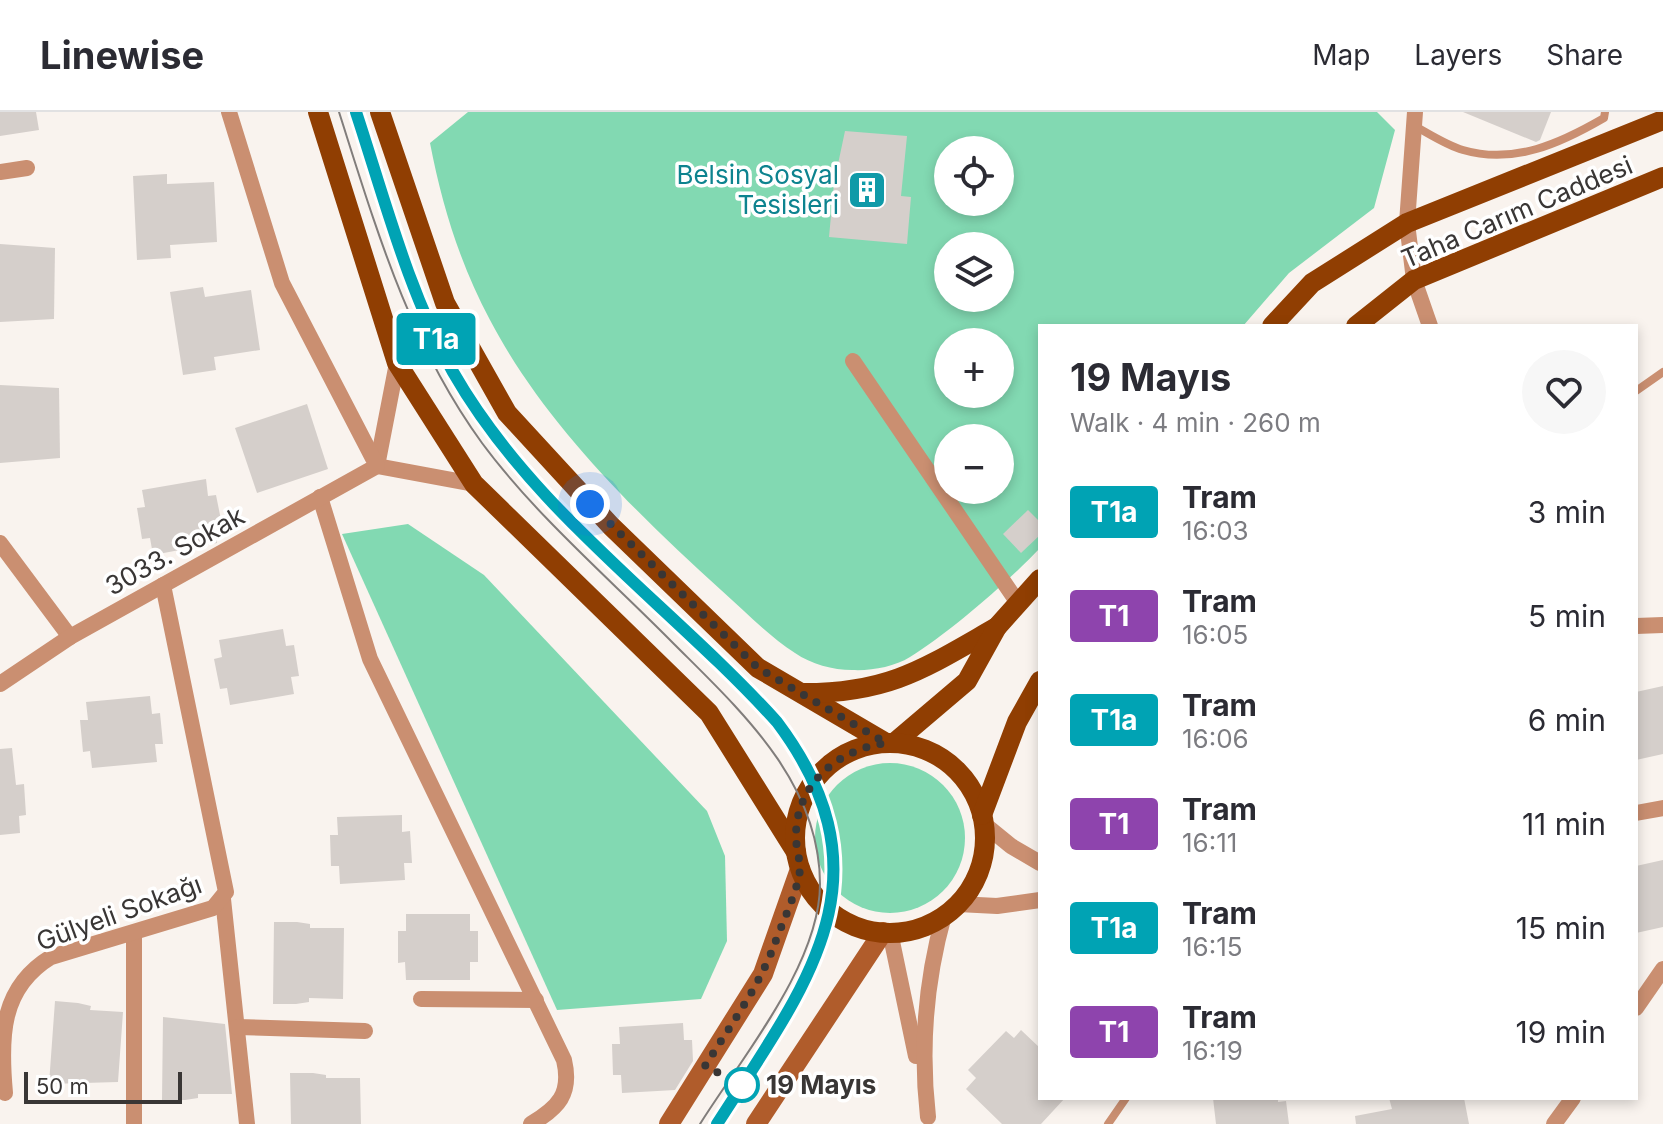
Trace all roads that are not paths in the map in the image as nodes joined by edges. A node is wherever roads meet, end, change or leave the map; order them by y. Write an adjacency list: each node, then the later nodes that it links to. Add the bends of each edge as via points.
1 (229, 112): 20 (street, via 282,283)
2 (318, 112): 17 (main road)
3 (380, 112): 33 (main road, via 445,303 507,413 611,526 746,657)
4 (1399, 112): 6 (street)
5 (1605, 112): 6 (lane, via 1604,118 1565,140 1517,155 1463,150)
6 (1414, 118): 11 (street)
7 (1663, 120): 11 (main road, Taha Carım Caddesi)
8 (27, 168): 9 (street)
9 (0, 172)
10 (1663, 177): 12 (main road, Taha Carım Caddesi)
11 (1407, 223): 12 (street); 13 (main road, Taha Carım Caddesi, via 1312,283)
12 (1414, 280): 14 (main road, Taha Carım Caddesi); 15 (street)
13 (1274, 324)
14 (1359, 324)
15 (1429, 324)
16 (853, 361): 26 (street)
17 (397, 363): 20 (street); 21 (main road)
18 (1663, 372): 19 (lane)
19 (1638, 390)
20 (377, 466): 21 (street); 22 (street, 3033. Sokak)
21 (474, 484): 38 (main road, via 709,713)
22 (320, 497): 25 (street, 3033. Sokak); 47 (street, via 370,659)
23 (0, 543): 30 (street)
24 (1038, 581): 26 (main road)
25 (163, 585): 30 (street, 3033. Sokak); 40 (street, Gülyeli Sokağı, via 226,885)
26 (1018, 603): 29 (main road)
27 (1663, 625): 28 (street)
28 (1638, 626)
29 (997, 627): 33 (main road, via 912,676 857,690); 34 (main road, via 967,681)
30 (70, 637): 31 (street, 3033. Sokak)
31 (0, 684)
32 (1038, 685): 37 (main road, via 1017,722)
33 (801, 693): 34 (main road)
34 (890, 743): 37 (main road, via 920,748 951,764 973,791); 38 (main road, via 851,751 821,774 798,817)
35 (1663, 808): 36 (street)
36 (1638, 813)
37 (983, 820): 39 (street); 42 (main road, via 983,859 973,883)
38 (798, 860): 43 (main road, via 812,892 830,911 861,928); 58 (main road, via 763,974)
39 (1038, 862)
40 (223, 899): 44 (street, Gülyeli Sokağı, via 213,908); 49 (street)
41 (1038, 900): 42 (street)
42 (951, 910): 43 (main road, via 912,930); 54 (street, via 925,1003 923,1066)
43 (887, 932): 54 (street); 59 (main road)
44 (134, 934): 51 (street, Gülyeli Sokağı, via 51,957 20,982 2,1025); 55 (street)
45 (1663, 969): 48 (street)
46 (421, 999): 47 (street)
47 (536, 1000): 57 (street, via 564,1060 567,1080 558,1106)
48 (1638, 1005)
49 (237, 1027): 50 (street); 56 (street)
50 (365, 1031)
51 (5, 1093)
52 (1125, 1100): 60 (lane)
53 (1572, 1100): 61 (street)
54 (931, 1122)
55 (134, 1124)
56 (247, 1124)
57 (531, 1124)
58 (669, 1124)
59 (756, 1124)
60 (1108, 1124)
61 (1554, 1124)

